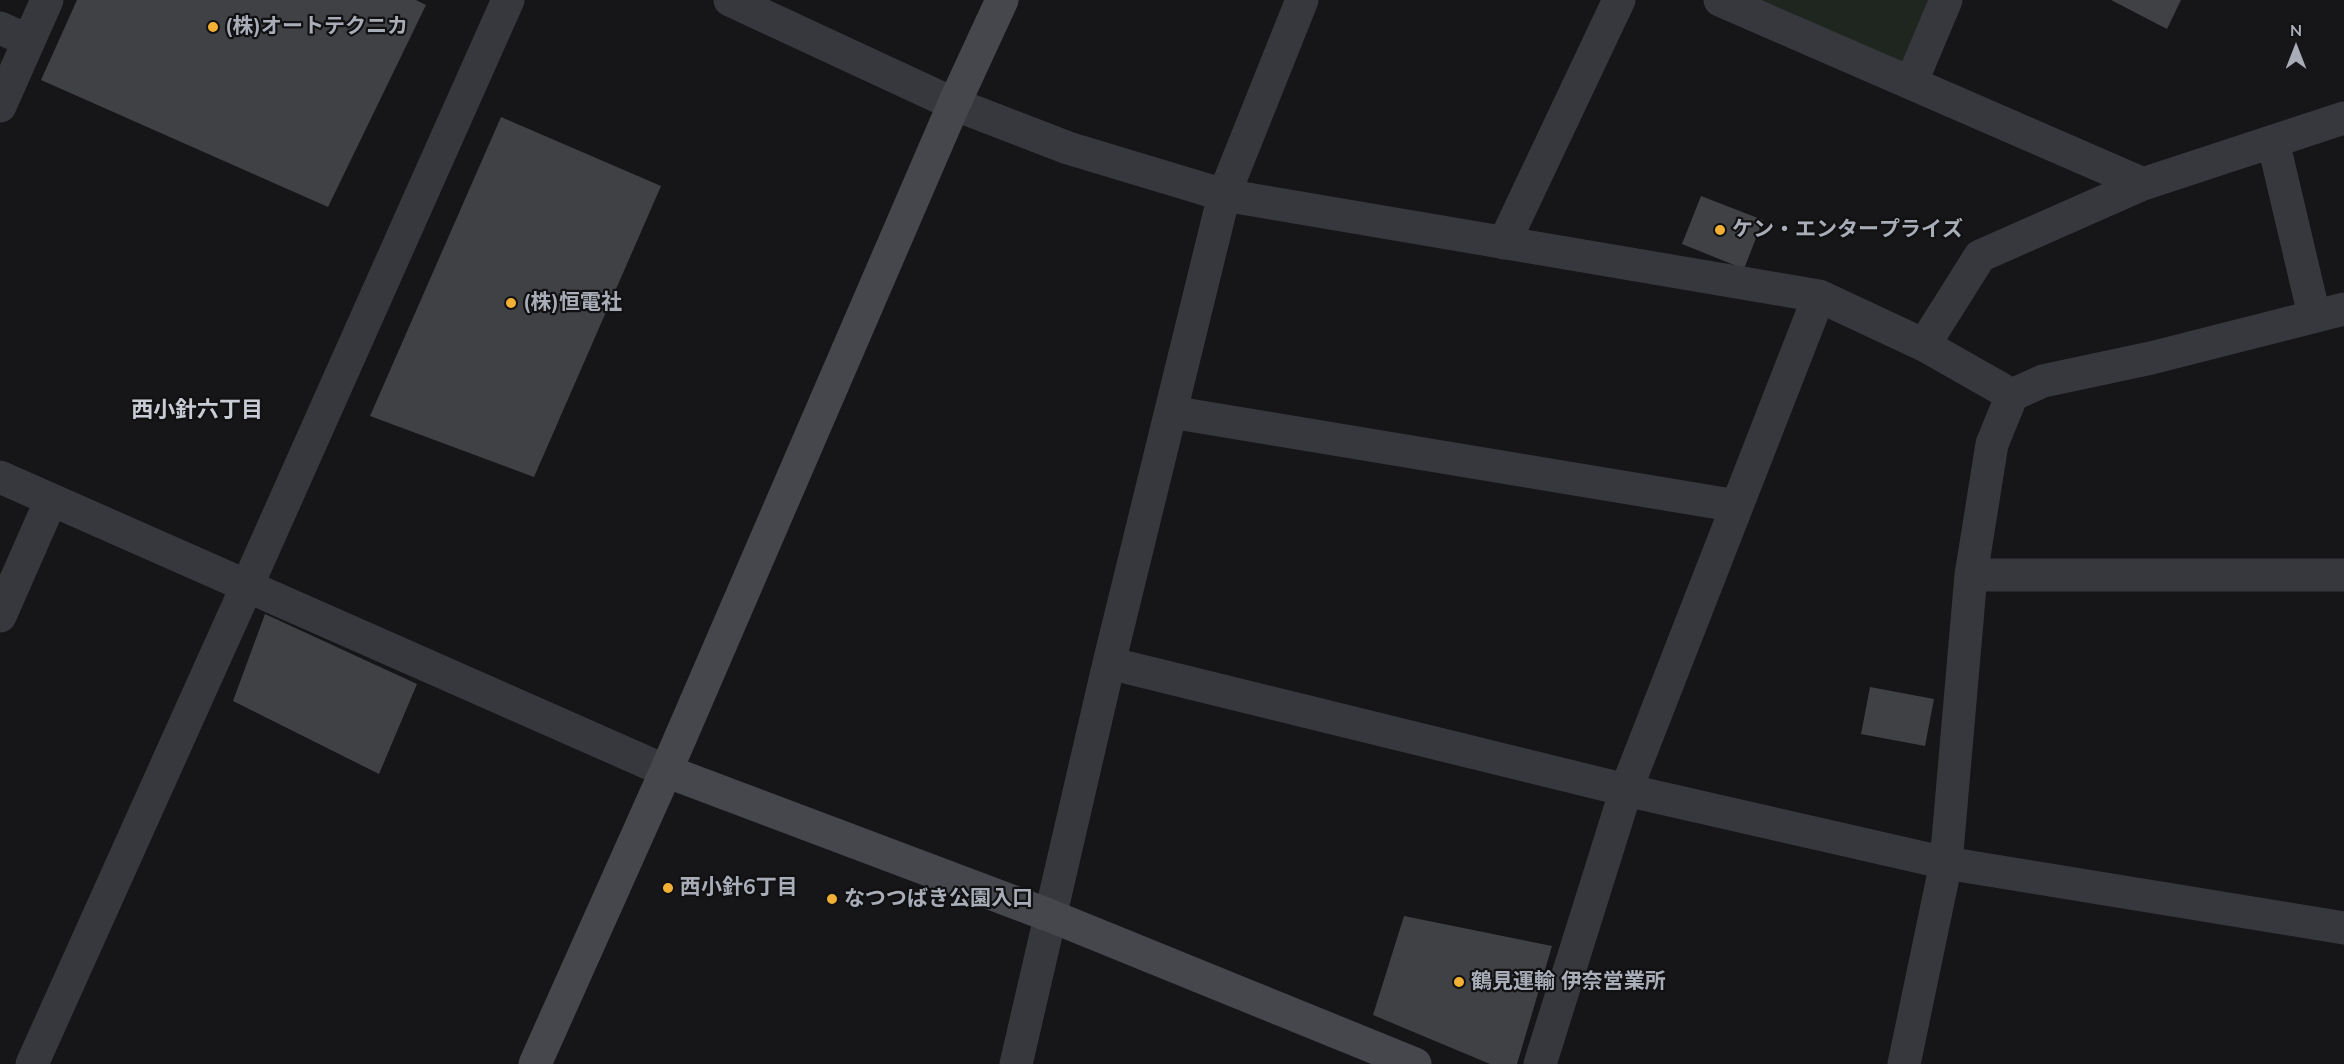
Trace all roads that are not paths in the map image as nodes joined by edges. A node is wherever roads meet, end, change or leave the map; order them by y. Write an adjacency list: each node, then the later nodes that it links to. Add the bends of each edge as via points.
1 (47, 0): 9 (street)
2 (508, 0): 28 (street)
3 (730, 0): 11 (street)
4 (1002, 0): 11 (street)
5 (1302, 0): 16 (street)
6 (1618, 0): 17 (street)
7 (1720, 0): 10 (street)
8 (1946, 0): 10 (street)
9 (15, 35): 12 (street)
10 (1911, 83): 15 (street)
11 (954, 104): 16 (street, via 1068,148); 31 (street)
12 (0, 106)
13 (2344, 118): 14 (street)
14 (2273, 141): 15 (street); 19 (street)
15 (2144, 184): 20 (street, via 1980,256)
16 (1224, 195): 17 (street); 22 (street)
17 (1504, 243): 18 (street)
18 (1819, 296): 20 (street); 25 (street)
19 (2329, 312): 21 (street, via 2043,381)
20 (1924, 345): 21 (street)
21 (2012, 395): 26 (street, via 1992,444)
22 (1171, 412): 25 (street); 30 (street)
23 (0, 477): 24 (street)
24 (51, 500): 28 (street); 29 (street)
25 (1737, 506): 32 (street)
26 (1971, 575): 27 (street); 33 (street)
27 (2344, 575)
28 (247, 586): 31 (street); 36 (street)
29 (0, 616)
30 (1109, 663): 32 (street); 34 (street)
31 (666, 771): 34 (street); 37 (street)
32 (1626, 790): 33 (street); 40 (street)
33 (1946, 863): 35 (street); 41 (street)
34 (1050, 916): 38 (street); 39 (street)
35 (2344, 928)
36 (32, 1064)
37 (535, 1064)
38 (1017, 1064)
39 (1415, 1064)
40 (1540, 1064)
41 (1905, 1064)

